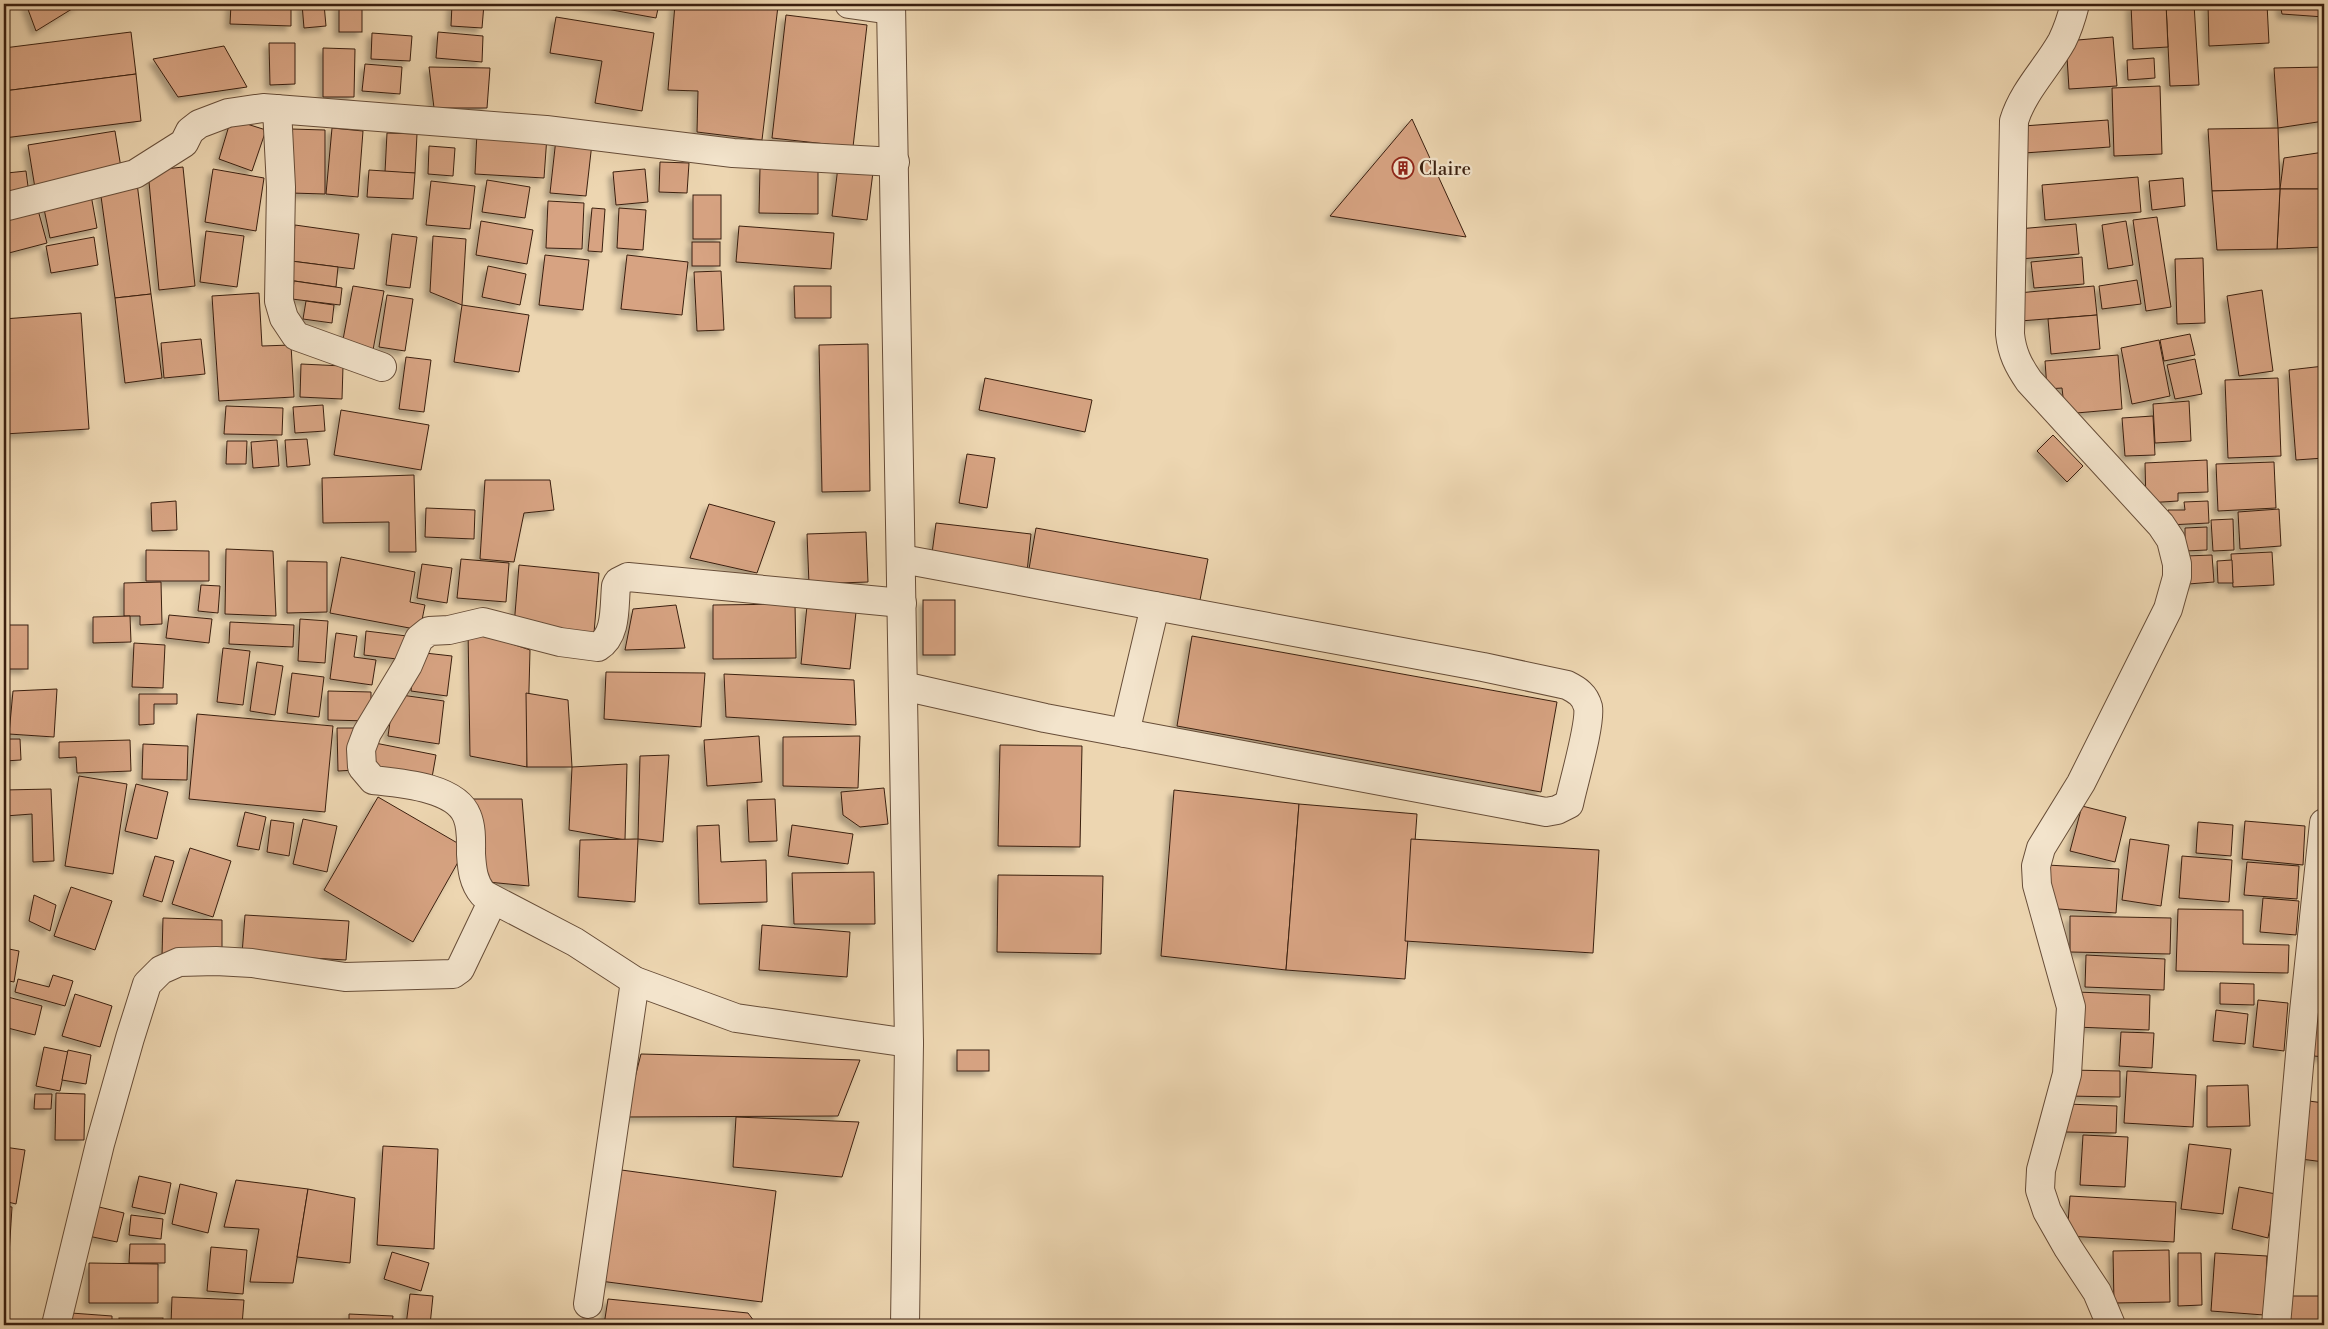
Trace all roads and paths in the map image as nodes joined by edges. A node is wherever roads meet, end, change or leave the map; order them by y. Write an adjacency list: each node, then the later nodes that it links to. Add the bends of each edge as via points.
1 (849, 4): 3 (street)
2 (2075, 4): 20 (street, via 2062,40 2018,108 2014,121 2012,349 2016,362 2029,381 2161,525 2175,552 2177,577 2168,609 2081,784 2041,848 2036,866 2036,885 2071,1007 2067,1074 2041,1170 2040,1190 2047,1211 2097,1292)
3 (891, 7): 5 (street)
4 (277, 109): 5 (street, via 546,130 733,153); 6 (street, via 228,113 200,124 190,131 184,143 135,174); 7 (street, via 281,186 279,301 284,318 296,336)
5 (895, 162): 8 (street)
6 (4, 207)
7 (382, 368)
8 (902, 560): 9 (street); 10 (street)
9 (902, 603): 11 (street); 14 (street, via 628,576 618,582 609,638 598,647 560,642 483,622 429,631 419,639 408,665 367,734 361,748 362,767 373,780 415,786 445,795 464,809 476,886)
10 (1155, 606): 12 (street); 12 (street, via 1567,685 1579,691 1584,698 1588,716 1568,804 1557,810 1532,810)
11 (903, 686): 12 (street); 16 (street)
12 (1125, 733)
13 (2324, 823): 21 (street)
14 (493, 900): 15 (street, via 575,942); 18 (street, via 460,969 453,974 345,977 261,964 216,961 179,962 161,970 147,984 130,1038 100,1144)
15 (635, 981): 16 (street, via 736,1018); 17 (street)
16 (909, 1043): 19 (street)
17 (588, 1304)
18 (56, 1325)
19 (905, 1325)
20 (2111, 1325)
21 (2276, 1325)

